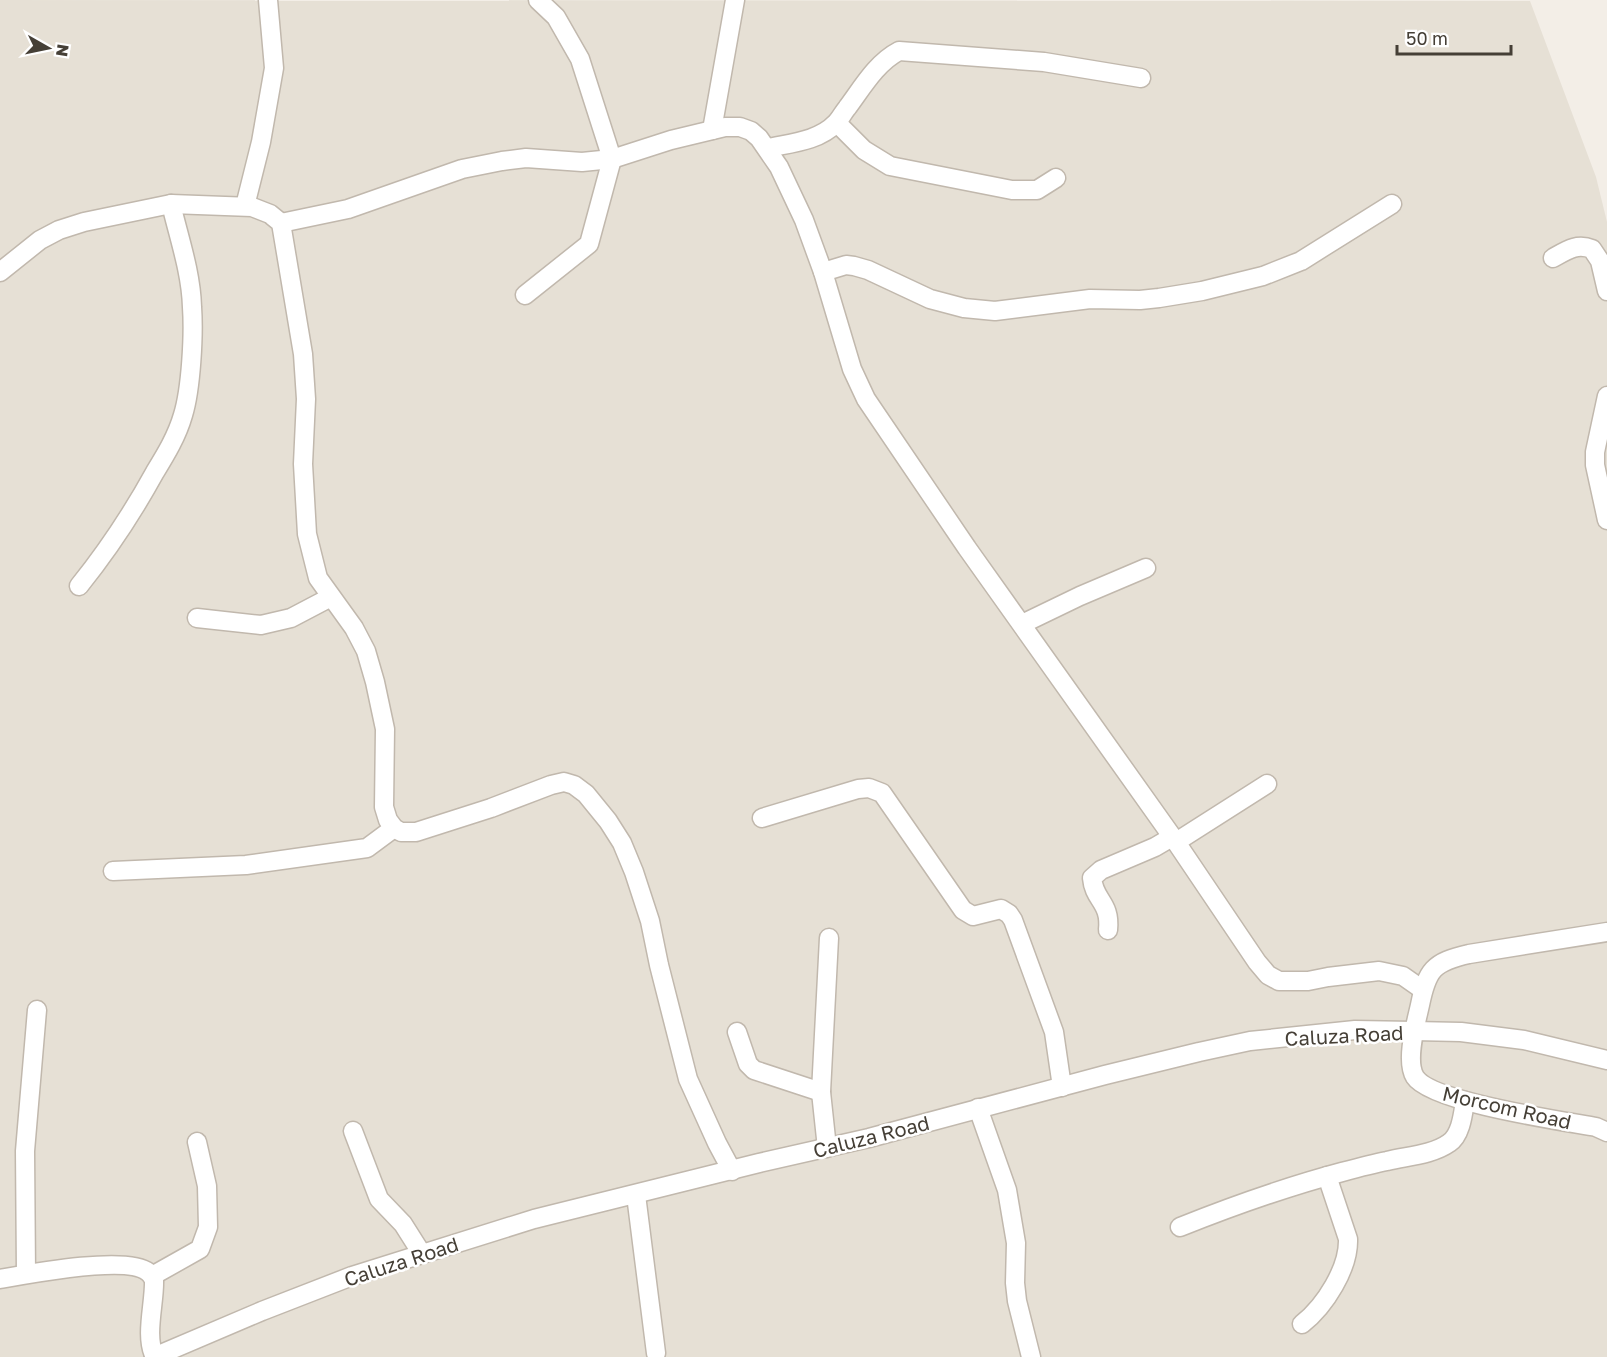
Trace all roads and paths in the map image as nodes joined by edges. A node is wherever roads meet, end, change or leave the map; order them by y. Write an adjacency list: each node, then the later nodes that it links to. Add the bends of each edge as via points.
1 (268, 0): 12 (street, via 274,68)
2 (538, 0): 8 (street, via 556,16 580,59)
3 (735, 0): 6 (street)
4 (1141, 78): 5 (street, via 1044,62 899,51 874,72)
5 (837, 123): 7 (street, via 805,141); 9 (street, via 864,150 890,166 1012,189 1037,190)
6 (712, 130): 7 (street, via 740,127); 8 (street)
7 (768, 148): 16 (street, via 804,220)
8 (612, 159): 13 (street, via 572,162 526,158 462,169 348,209); 18 (street, via 589,244)
9 (1056, 178)
10 (171, 204): 12 (street); 15 (street, via 59,230); 22 (street, via 192,307 184,414 144,492)
11 (1392, 204): 16 (street, via 1301,261 1263,276 1159,298 1090,299 995,311 930,299 854,266)
12 (245, 206): 13 (street, via 263,210)
13 (281, 223): 23 (street, via 303,354 307,534 318,578)
14 (1553, 258): 17 (street, via 1579,246 1592,249 1600,261)
15 (0, 272)
16 (823, 272): 25 (street, via 852,369 866,399)
17 (1607, 291)
18 (525, 295)
19 (1607, 396): 20 (street, via 1595,452)
20 (1607, 520)
21 (1146, 568): 25 (street)
22 (79, 586)
23 (331, 597): 24 (street, via 291,618 261,625); 28 (street, via 366,651 375,682 385,729 384,807)
24 (196, 618)
25 (1022, 624): 29 (street)
26 (1267, 784): 29 (street)
27 (762, 818): 39 (street, via 858,789 882,793 963,910 976,916 1001,909 1010,914 1054,1032)
28 (394, 828): 30 (street, via 367,848 246,865); 47 (street, via 416,832 564,782 586,794 613,828 634,872 650,921 688,1079)
29 (1174, 840): 31 (street, via 1101,870 1092,878 1107,909); 34 (street, via 1268,975 1290,982 1358,972 1391,972)
30 (113, 871)
31 (1108, 930)
32 (1607, 932): 34 (street, Morcom Road, via 1453,958 1433,968)
33 (829, 938): 40 (street)
34 (1423, 990): 36 (street, Morcom Road)
35 (37, 1010): 52 (street, via 25,1151)
36 (1414, 1031): 38 (street, Caluza Road, via 1524,1040); 39 (street, Caluza Road, via 1355,1030 1250,1041); 41 (street, Morcom Road, via 1414,1076 1420,1083)
37 (736, 1032): 40 (street, via 754,1070)
38 (1607, 1060)
39 (1062, 1088): 42 (street, Caluza Road)
40 (821, 1092): 46 (street)
41 (1465, 1101): 44 (street, Morcom Road); 48 (street, via 1451,1142 1431,1151)
42 (978, 1108): 46 (street, Caluza Road); 58 (street, via 1006,1190 1016,1243 1017,1301)
43 (353, 1131): 51 (street, via 379,1199 403,1224)
44 (1607, 1132)
45 (197, 1142): 53 (street, via 207,1186 208,1227 200,1249)
46 (827, 1148): 47 (street, Caluza Road)
47 (732, 1171): 49 (street, Caluza Road)
48 (1327, 1176): 50 (street, via 1252,1198); 55 (street, via 1348,1249 1334,1287)
49 (636, 1194): 51 (street, Caluza Road, via 534,1219); 56 (street)
50 (1180, 1227)
51 (422, 1254): 57 (street, Caluza Road, via 332,1284)
52 (26, 1273): 53 (street, via 113,1266 144,1270); 54 (street)
53 (152, 1276): 57 (street, via 150,1338)
54 (0, 1279)
55 (1302, 1324)
56 (656, 1353)
57 (154, 1357)
58 (1030, 1357)

